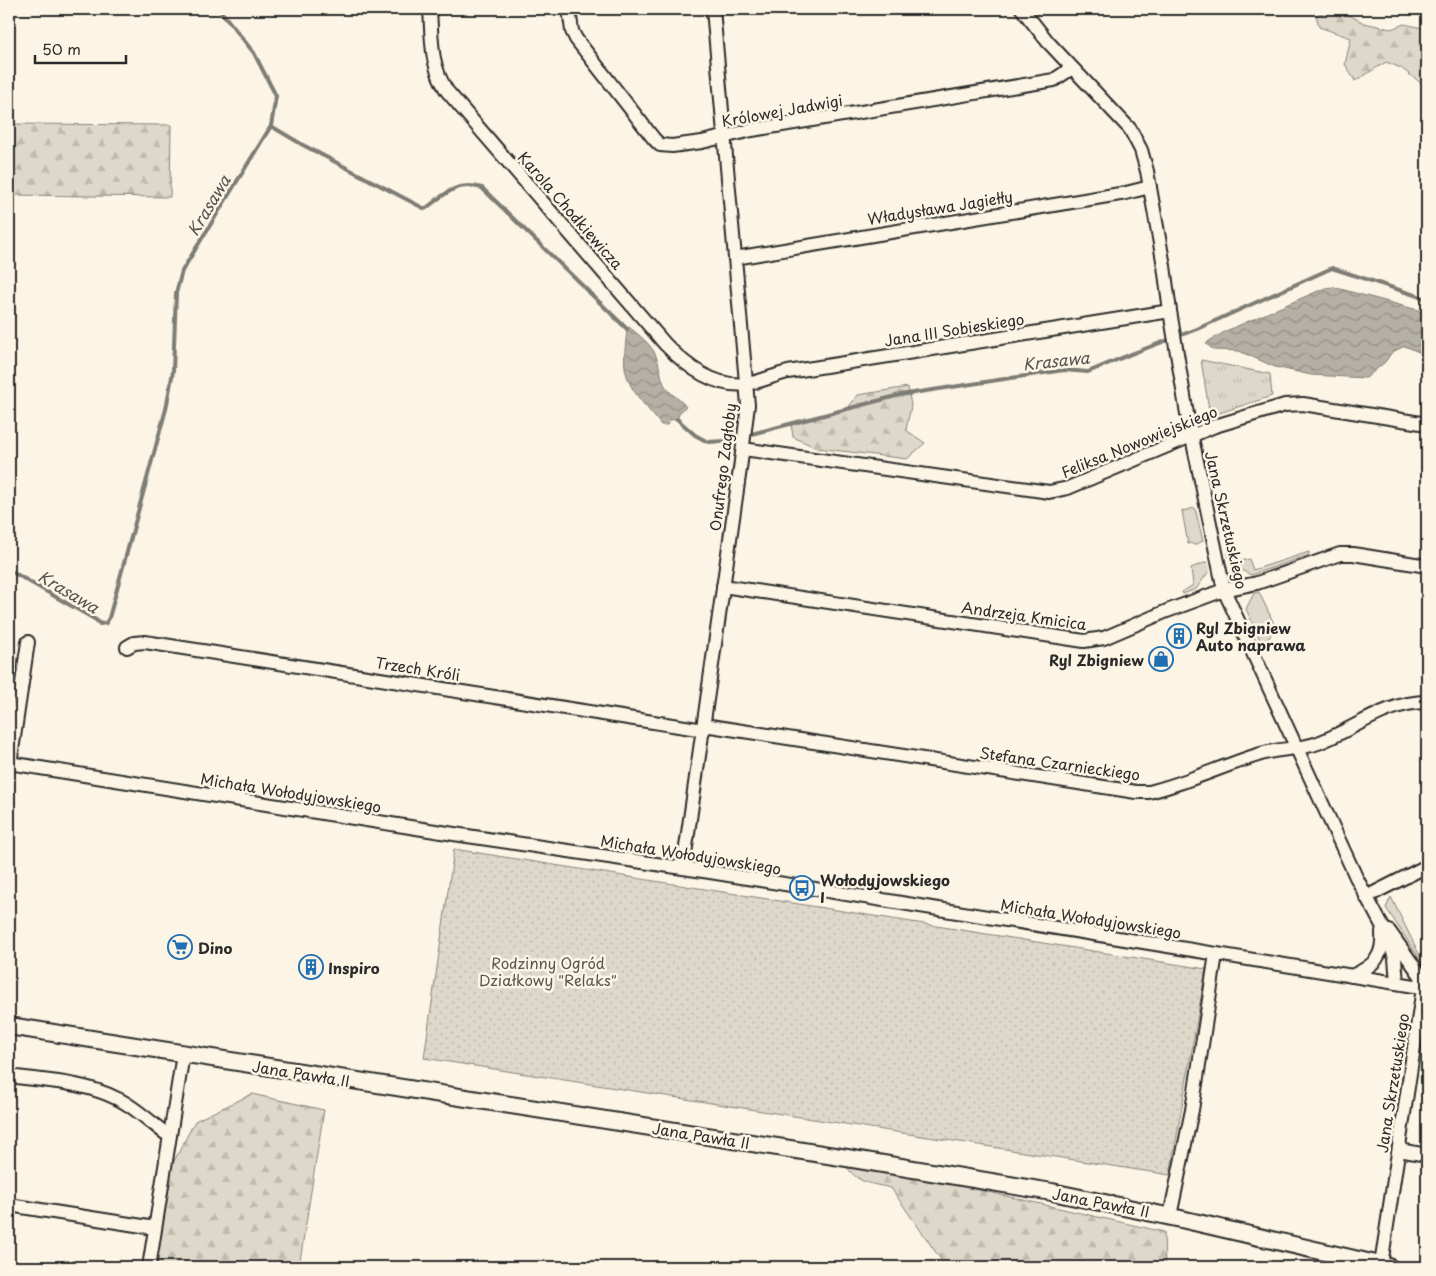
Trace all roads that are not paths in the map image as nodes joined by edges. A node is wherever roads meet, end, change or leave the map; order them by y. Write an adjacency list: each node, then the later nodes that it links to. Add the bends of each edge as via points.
1 (430, 9): 10 (street, Karola Chodkiewicza, via 438,77 453,98 674,353 697,372 723,383)
2 (569, 9): 6 (street, Królowej Jadwigi, via 576,39 660,145 672,146)
3 (712, 9): 6 (street, Onufrego Zagłoby)
4 (1022, 9): 5 (street, Jana Skrzetuskiego)
5 (1072, 68): 6 (street, Królowej Jadwigi, via 1054,80); 7 (street, Jana Skrzetuskiego, via 1130,129 1141,150)
6 (723, 137): 8 (street, Onufrego Zagłoby)
7 (1150, 187): 8 (street, Władysława Jagiełły); 9 (street, Jana Skrzetuskiego)
8 (735, 258): 10 (street, Onufrego Zagłoby)
9 (1170, 311): 10 (street, Jana III Sobieskiego, via 788,372); 12 (street, Jana Skrzetuskiego)
10 (745, 384): 13 (street, Onufrego Zagłoby, via 748,405)
11 (1427, 424): 12 (street, Feliksa Nowowiejskiego, via 1296,403 1284,404)
12 (1192, 436): 13 (street, Feliksa Nowowiejskiego, via 1068,488 1049,492); 16 (street, Jana Skrzetuskiego)
13 (744, 440): 15 (street, Onufrego Zagłoby)
14 (1427, 566): 16 (street, Andrzeja Kmicica, via 1340,554 1258,583)
15 (724, 586): 16 (street, Andrzeja Kmicica, via 1084,641 1104,638); 20 (street, Onufrego Zagłoby)
16 (1224, 590): 21 (street, Jana Skrzetuskiego)
17 (28, 642): 22 (street)
18 (127, 647): 20 (street, Trzech Króli, via 145,642)
19 (1427, 702): 21 (street, Stefana Czarnieckiego, via 1411,702 1390,708 1326,740)
20 (704, 727): 21 (street, Stefana Czarnieckiego, via 1136,792 1157,790 1264,753); 24 (street, Onufrego Zagłoby)
21 (1297, 749): 25 (street, Jana Skrzetuskiego)
22 (9, 764): 24 (street, Michała Wołodyjowskiego)
23 (1427, 866): 25 (street)
24 (683, 868): 27 (street, Michała Wołodyjowskiego)
25 (1366, 897): 26 (street, Jana Skrzetuskiego)
26 (1379, 919): 28 (street, Jana Skrzetuskiego, via 1382,950 1373,964); 29 (street, Jana Skrzetuskiego, via 1395,958); 30 (street, Jana Skrzetuskiego, via 1421,976)
27 (1216, 954): 28 (street, Michała Wołodyjowskiego); 38 (street, via 1192,1110)
28 (1352, 976): 29 (street, Michała Wołodyjowskiego)
29 (1398, 983): 30 (street, Michała Wołodyjowskiego)
30 (1425, 988): 35 (street, Jana Skrzetuskiego)
31 (9, 1026): 32 (main road, Jana Pawła II)
32 (183, 1054): 34 (street); 38 (main road, Jana Pawła II, via 847,1158 1052,1192)
33 (9, 1076): 34 (street, via 85,1087 102,1093 118,1099)
34 (170, 1134): 39 (street)
35 (1399, 1150): 36 (street); 40 (street, Jana Skrzetuskiego)
36 (1427, 1155)
37 (9, 1205): 39 (street)
38 (1170, 1216): 40 (main road, Jana Pawła II)
39 (155, 1228): 41 (street)
40 (1385, 1266)
41 (149, 1267)

